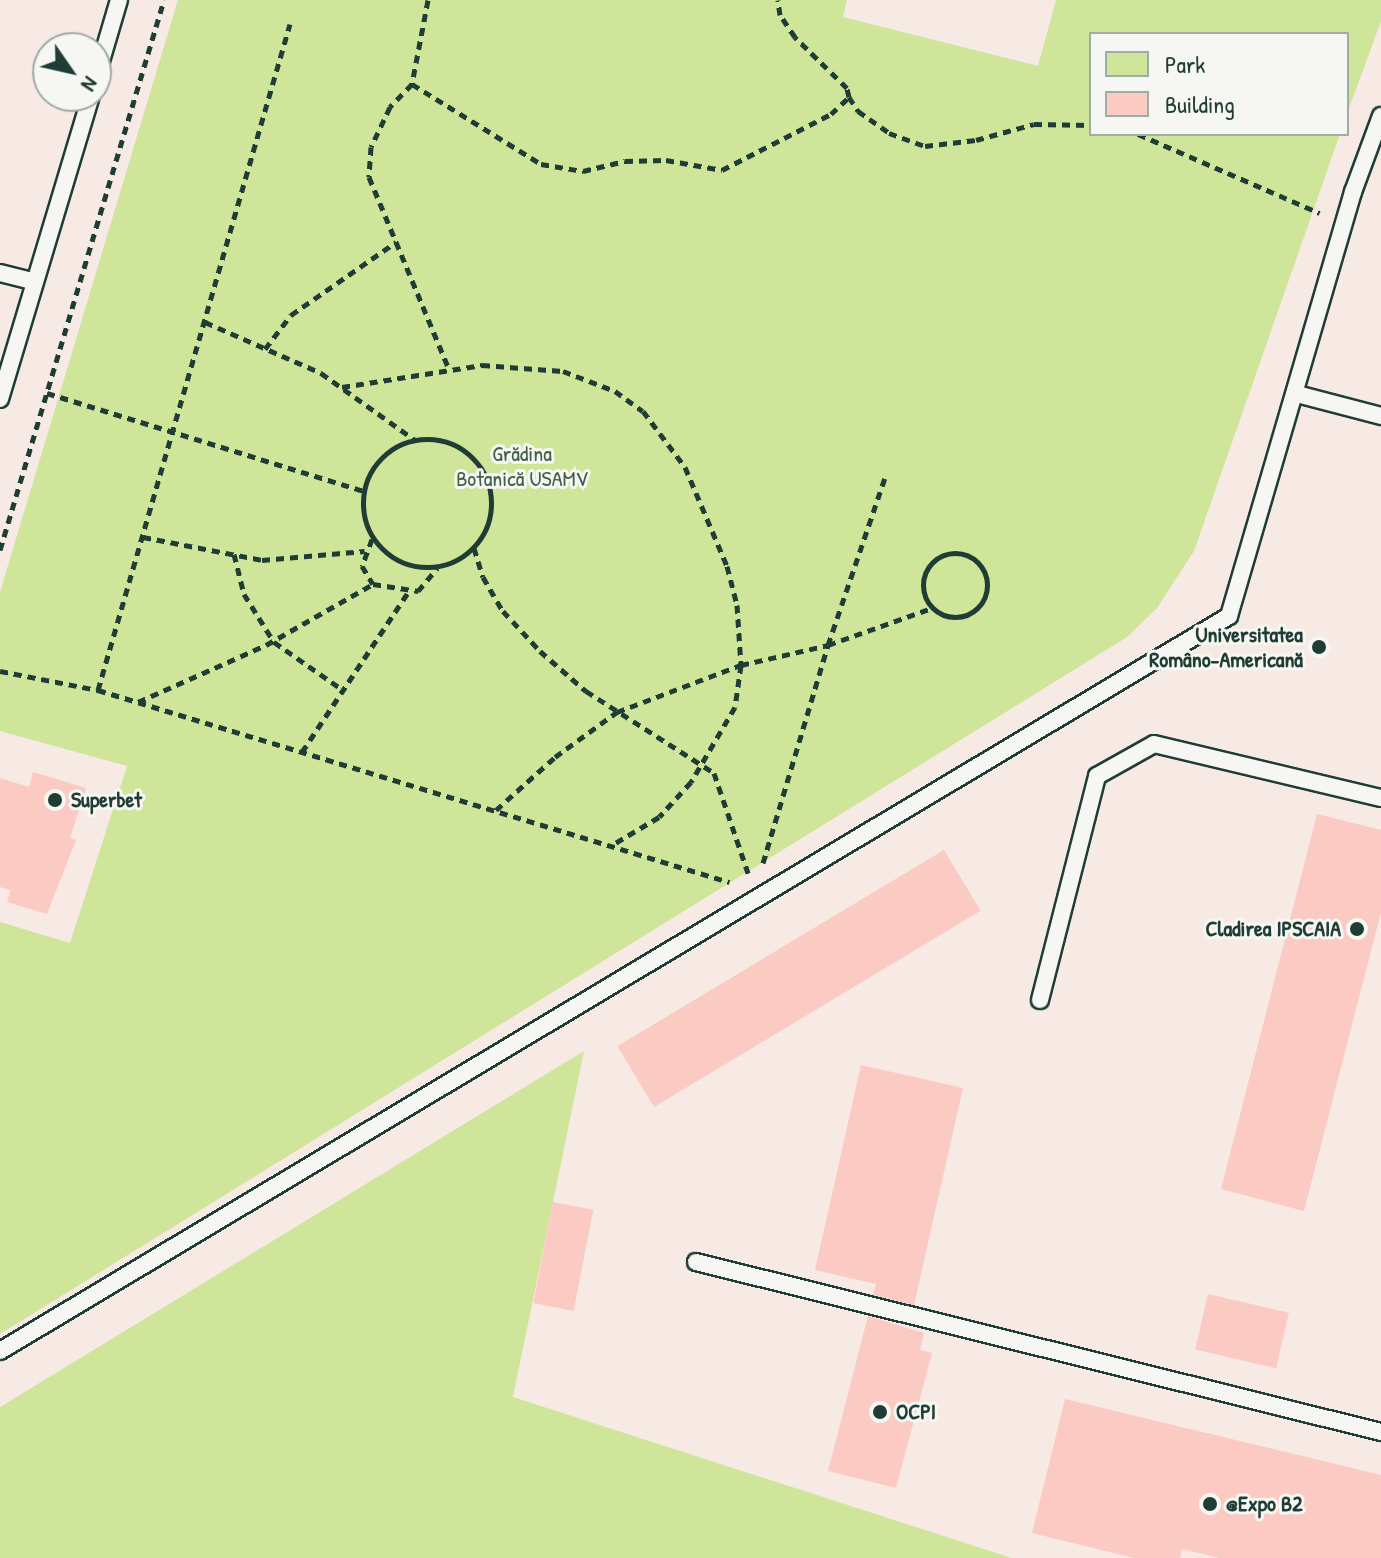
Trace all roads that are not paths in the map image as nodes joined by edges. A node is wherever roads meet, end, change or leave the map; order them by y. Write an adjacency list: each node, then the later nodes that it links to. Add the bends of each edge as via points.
1 (119, 0): 2 (lane)
2 (110, 32)
3 (86, 112): 6 (lane)
4 (1381, 116): 7 (lane)
5 (0, 273): 6 (lane)
6 (35, 282): 8 (lane)
7 (1297, 394): 9 (lane); 13 (lane, via 1229,616)
8 (0, 399)
9 (1381, 416)
10 (1381, 798): 11 (lane, via 1154,744 1097,776)
11 (1040, 1000)
12 (696, 1262): 14 (lane)
13 (0, 1351)
14 (1381, 1432)

